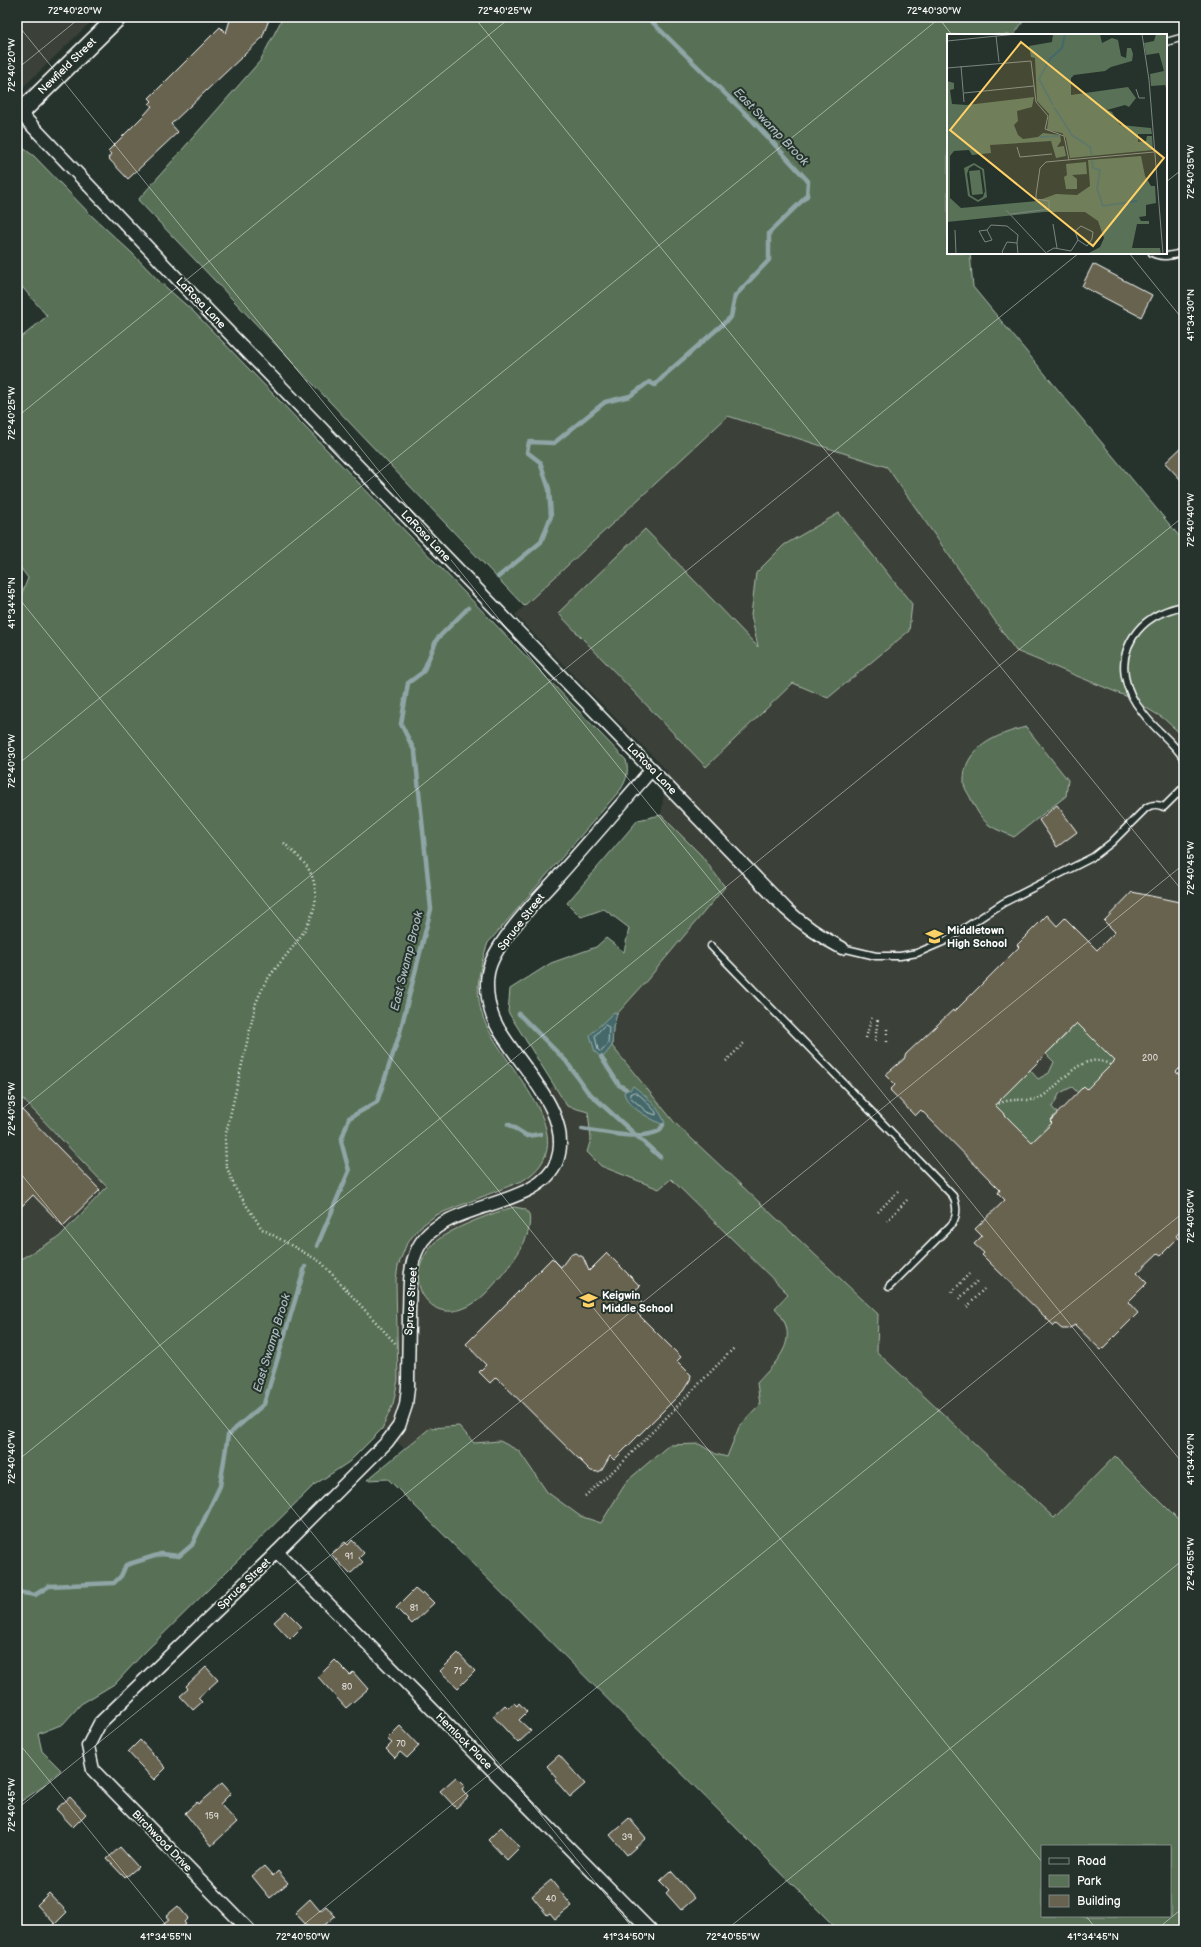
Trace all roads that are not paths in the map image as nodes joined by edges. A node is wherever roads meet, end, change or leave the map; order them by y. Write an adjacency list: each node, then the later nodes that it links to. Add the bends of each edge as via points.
1 (118, 17): 4 (main road, Newfield Street)
2 (1184, 37): 3 (lane)
3 (1167, 42)
4 (18, 114): 9 (street, LaRosa Lane)
5 (1184, 251): 6 (lane, via 1180,254)
6 (1154, 254)
7 (1184, 606): 8 (lane, via 1168,609 1149,618 1131,641 1123,664 1129,690 1142,713)
8 (1184, 759)
9 (652, 769): 12 (street, LaRosa Lane, via 786,909 804,925); 14 (street, Spruce Street, via 519,921 494,958 488,972 487,988 496,1026 531,1075 555,1119 559,1141 555,1165 548,1176 535,1186 452,1219 430,1232 422,1242 410,1273 408,1388 406,1406 399,1426 387,1442)
10 (1184, 787): 12 (lane, via 1164,807 1150,805 1146,808 1093,857 1003,903 944,941 917,953 900,956 876,956)
11 (711, 946): 13 (lane, via 953,1196 957,1210 952,1224)
12 (842, 948)
13 (889, 1287)
14 (277, 1552): 15 (street, Spruce Street, via 100,1723); 17 (street, Hemlock Place)
15 (88, 1746): 16 (street, Birchwood Drive, via 93,1770)
16 (248, 1930)
17 (650, 1930)

